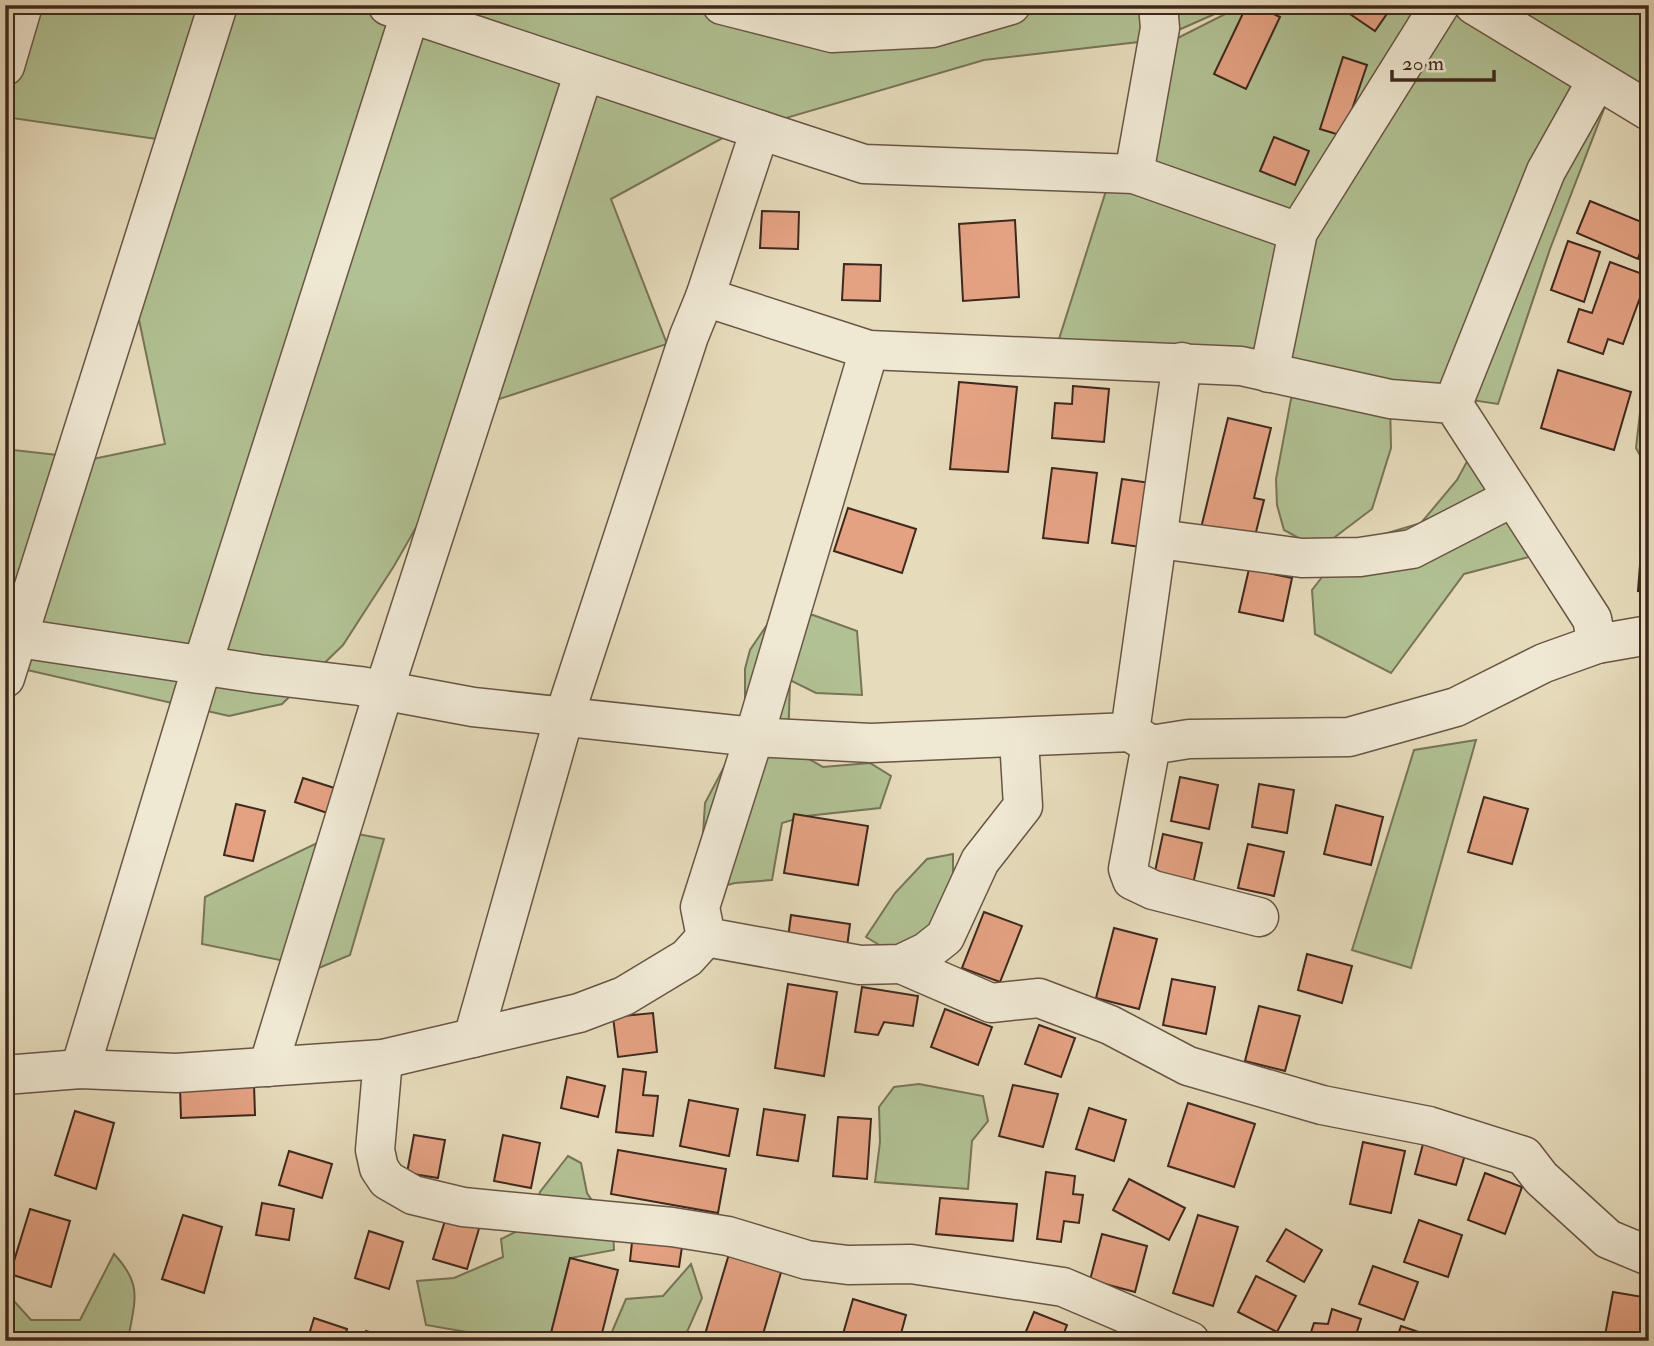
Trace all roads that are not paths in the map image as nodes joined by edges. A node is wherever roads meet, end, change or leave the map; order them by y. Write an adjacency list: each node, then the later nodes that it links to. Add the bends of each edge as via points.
1 (23, 5): 9 (street)
2 (218, 5): 24 (street)
3 (722, 5): 4 (street, via 832,33 932,28)
4 (1011, 5)
5 (1158, 5): 14 (street, via 1160,28)
6 (1440, 5): 15 (street)
7 (1475, 5): 11 (street)
8 (398, 10): 10 (street); 26 (street)
9 (5, 66)
10 (583, 72): 13 (street); 28 (street)
11 (1597, 80): 12 (street); 20 (street, via 1546,171)
12 (1649, 111)
13 (760, 130): 14 (street, via 864,164); 16 (street)
14 (1134, 174): 15 (street)
15 (1297, 232): 19 (street)
16 (705, 297): 17 (street); 29 (street)
17 (869, 350): 18 (street); 30 (street)
18 (1182, 362): 19 (street); 22 (street)
19 (1269, 373): 20 (street, via 1390,399)
20 (1453, 404): 21 (street)
21 (1513, 497): 22 (street, via 1412,550 1360,557 1302,558); 25 (street, via 1592,619)
22 (1159, 539): 32 (street)
23 (1649, 635): 25 (street)
24 (12, 637): 26 (street); 27 (street)
25 (1597, 644): 32 (street, via 1544,663 1456,707 1349,737)
26 (202, 666): 28 (street); 39 (street)
27 (5, 678)
28 (384, 690): 29 (street, via 473,707); 38 (street)
29 (564, 717): 30 (street); 36 (street)
30 (754, 737): 31 (street, via 870,743); 34 (street, via 700,907)
31 (1019, 739): 32 (street, via 1090,732); 35 (street, via 1023,806 980,861 945,937)
32 (1140, 739): 33 (street, via 1128,869 1132,880 1153,890)
33 (1259, 917)
34 (706, 937): 35 (street, via 848,963); 36 (street, via 687,958 624,996 579,1013)
35 (901, 964): 41 (street, via 991,1003 1038,998 1111,1026 1188,1066 1322,1105 1429,1126 1524,1156 1541,1178 1608,1239)
36 (473, 1038): 37 (street)
37 (383, 1059): 38 (street); 42 (street, via 375,1150 387,1180 413,1195 463,1207 727,1236 807,1260 911,1264 1063,1287)
38 (268, 1067): 39 (street, via 164,1074)
39 (80, 1069): 40 (street)
40 (5, 1075)
41 (1649, 1256)
42 (1185, 1340)

